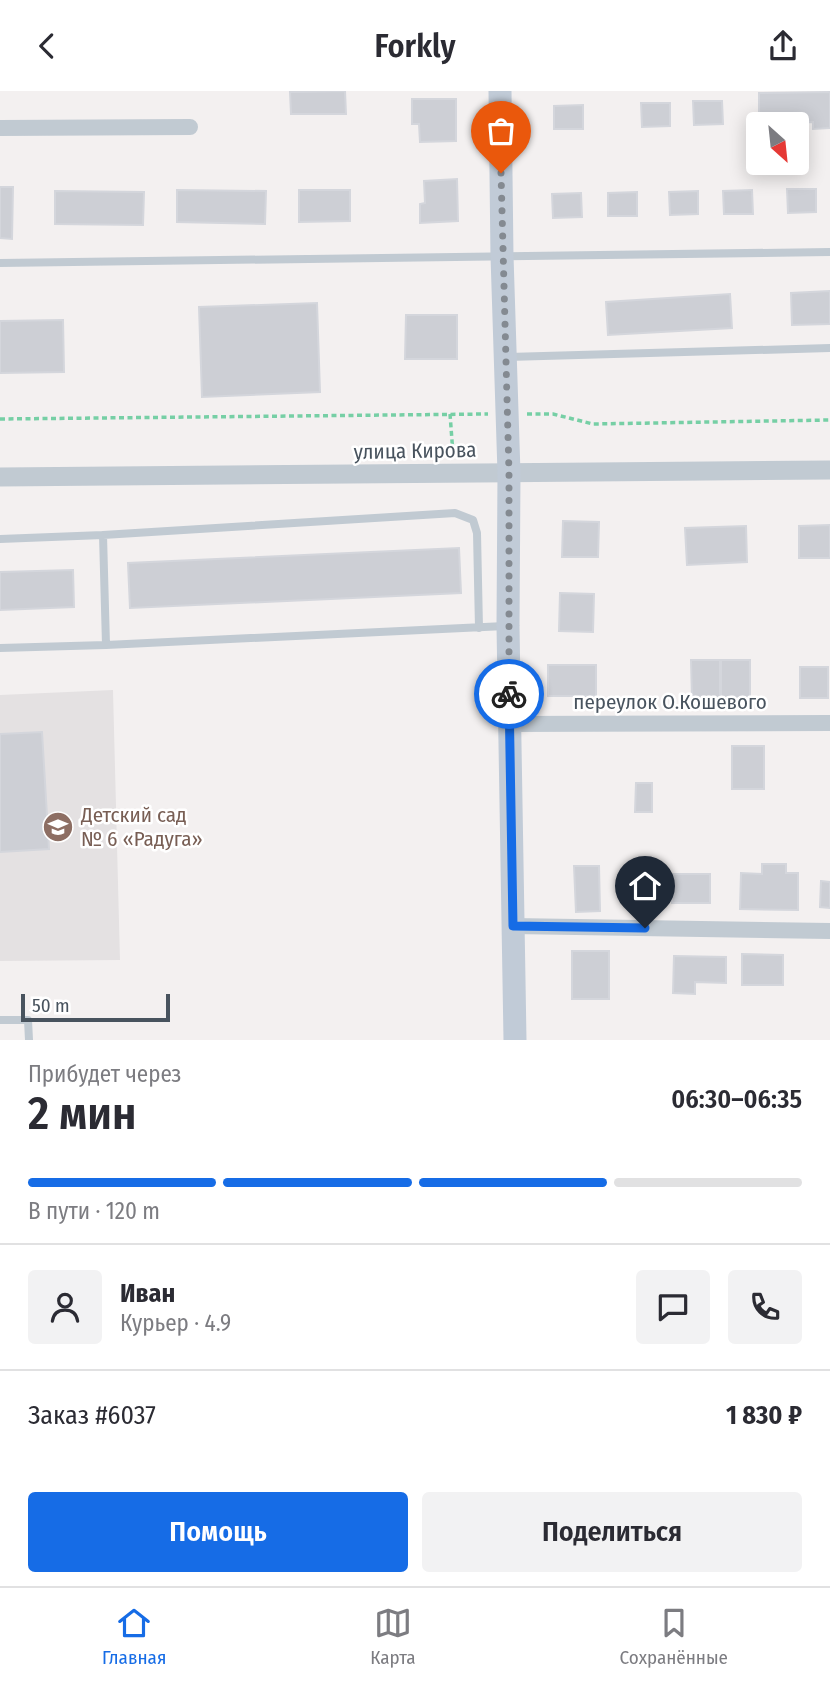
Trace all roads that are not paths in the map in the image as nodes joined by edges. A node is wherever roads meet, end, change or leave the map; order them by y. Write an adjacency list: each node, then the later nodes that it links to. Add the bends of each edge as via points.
1 (500, 91): 5 (main road)
2 (190, 127): 3 (street)
3 (0, 128)
4 (830, 252): 5 (lane)
5 (502, 255): 6 (lane); 8 (main road)
6 (0, 263)
7 (830, 348): 8 (lane)
8 (505, 357): 10 (main road)
9 (830, 470): 10 (street, улица Кирова)
10 (509, 473): 11 (street, улица Кирова); 14 (main road)
11 (0, 477)
12 (103, 535): 13 (lane); 15 (lane, via 455,513 473,520 477,533); 16 (lane)
13 (0, 539)
14 (508, 626): 15 (lane); 19 (main road)
15 (479, 628): 16 (lane)
16 (106, 645): 17 (lane)
17 (0, 648)
18 (830, 723): 19 (street, переулок О.Кошевого)
19 (509, 724): 20 (main road)
20 (513, 926): 21 (street); 24 (main road)
21 (830, 931)
22 (0, 1020): 23 (lane, via 28,1020)
23 (29, 1040)
24 (514, 1040)

